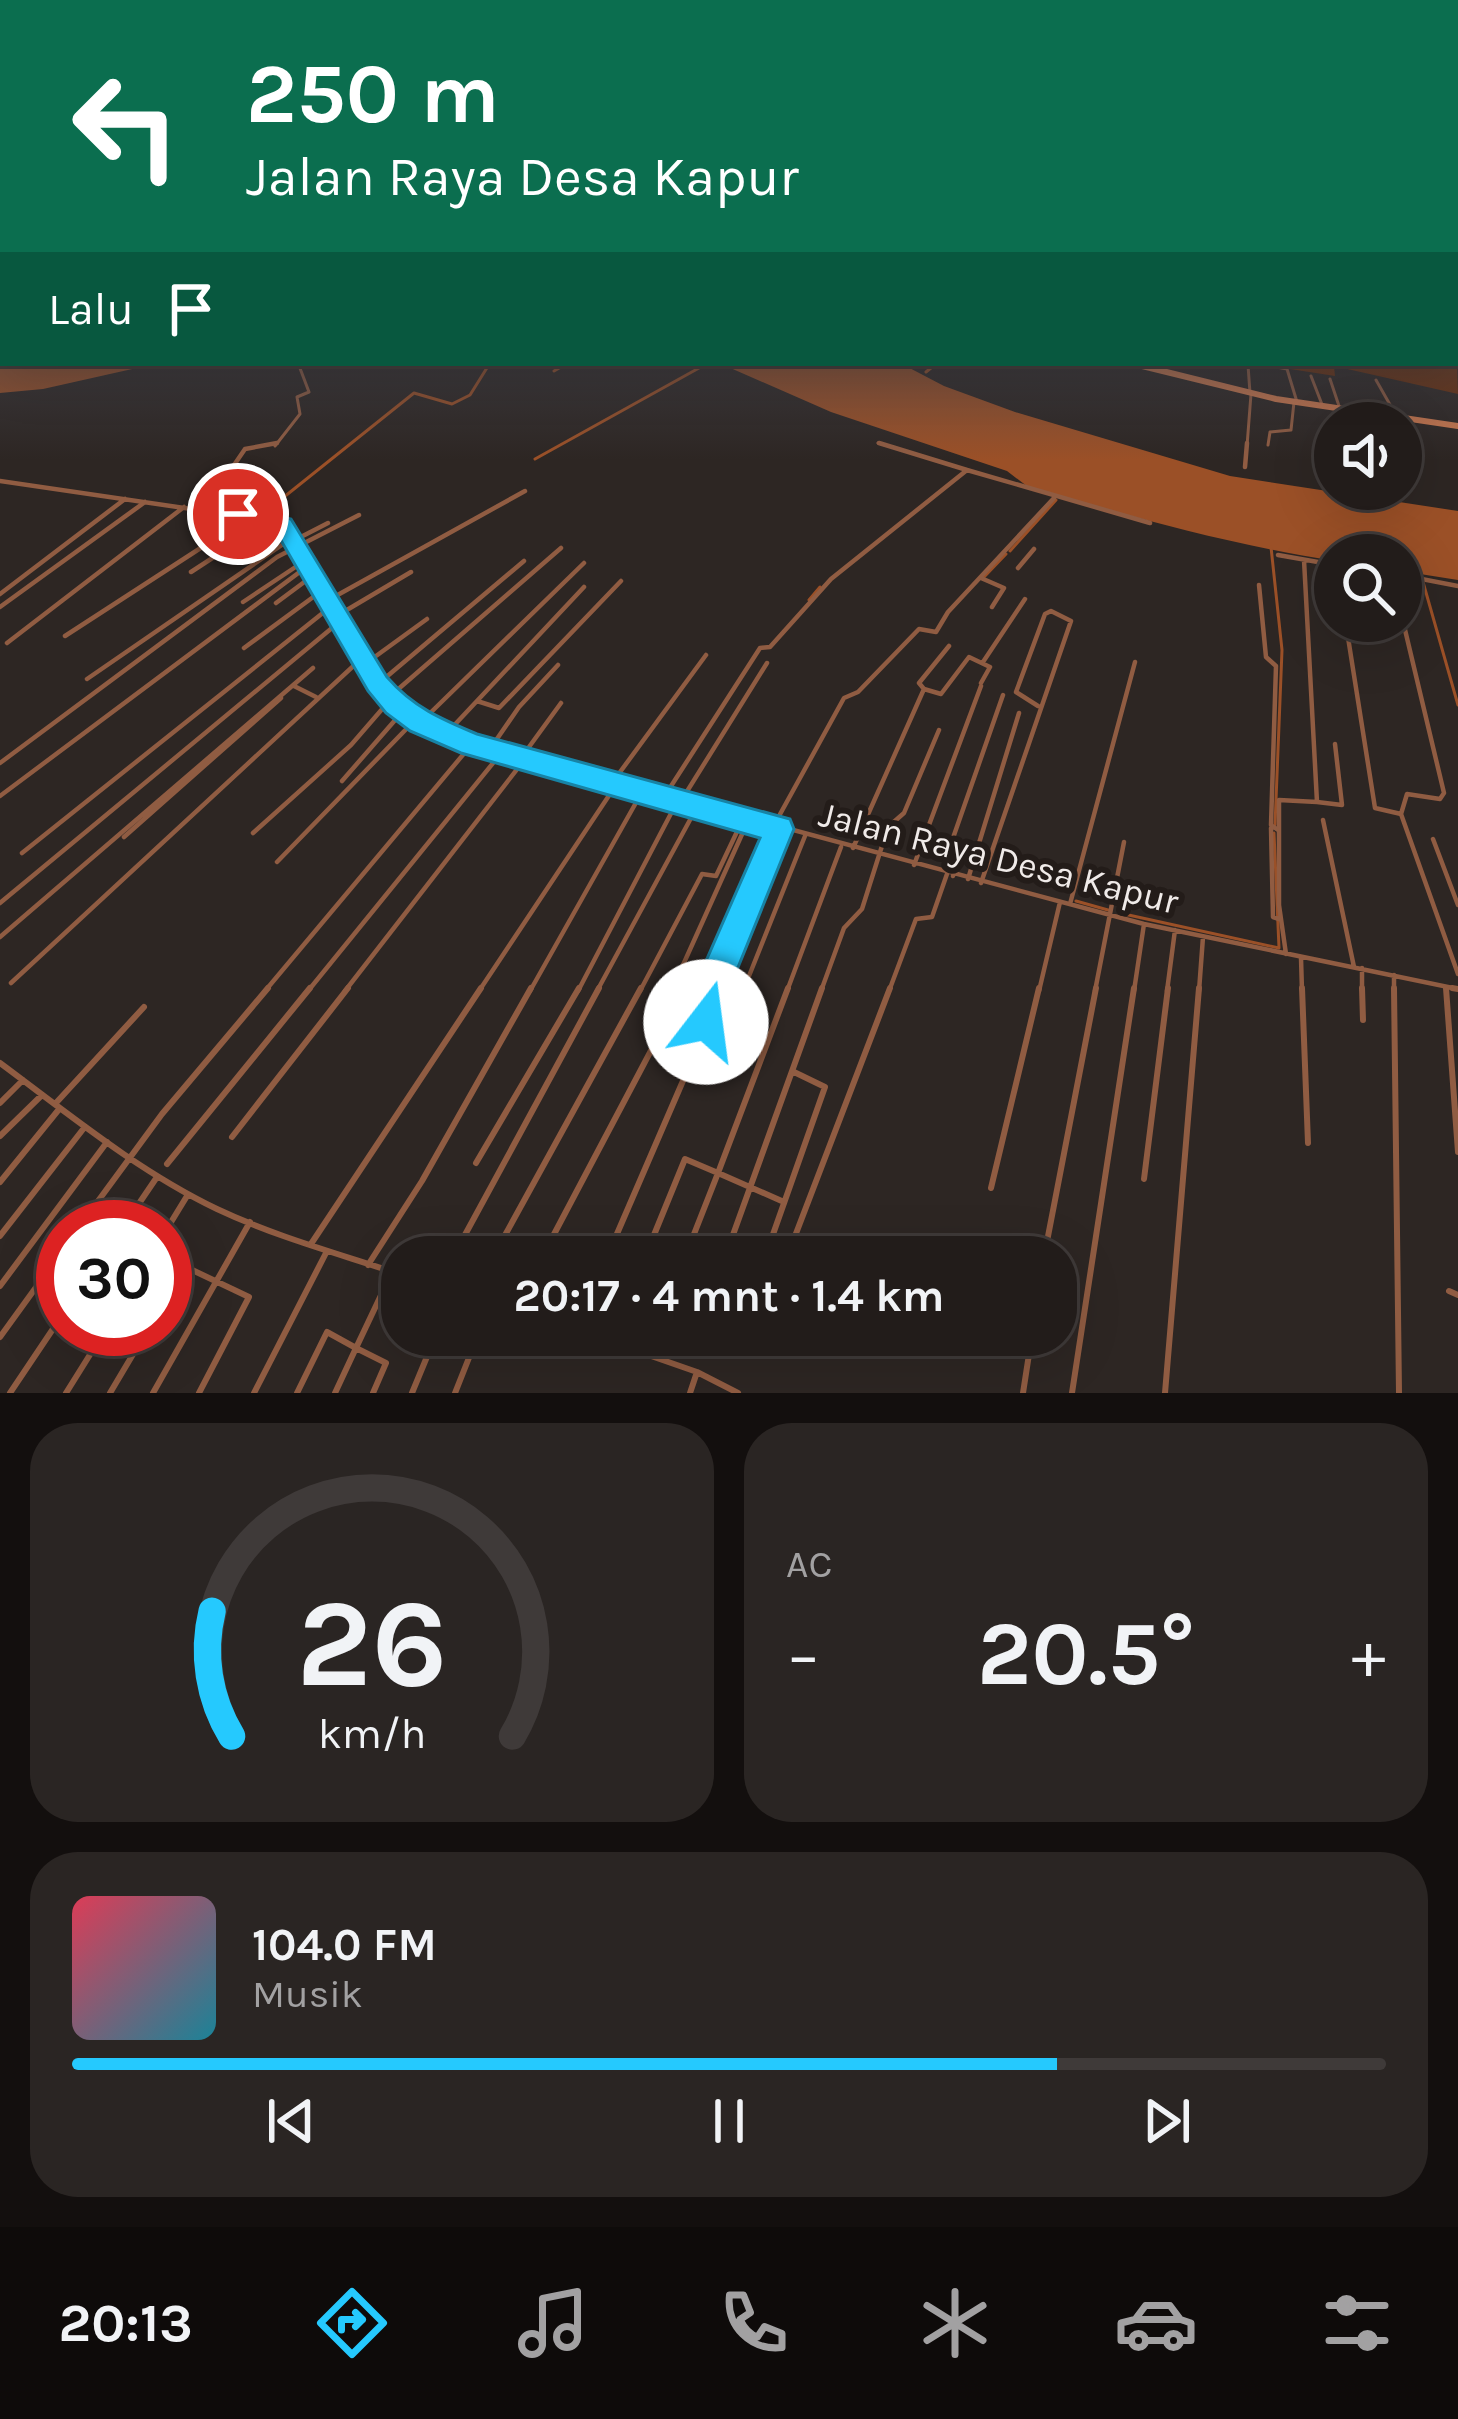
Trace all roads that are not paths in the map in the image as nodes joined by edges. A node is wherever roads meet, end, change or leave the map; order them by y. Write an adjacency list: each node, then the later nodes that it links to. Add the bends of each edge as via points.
1 (299, 366): 26 (street, via 309,392 297,398 300,414 274,447 244,448)
2 (1142, 366): 8 (main road)
3 (1248, 366): 8 (street)
4 (1272, 366): 9 (street, via 1287,369)
5 (1311, 376): 10 (street)
6 (1330, 379): 11 (street)
7 (1376, 380): 12 (street)
8 (1251, 393): 9 (main road); 18 (street)
9 (1295, 402): 13 (main road); 17 (street, via 1291,430 1270,432)
10 (1321, 402)
11 (1338, 402)
12 (1388, 402)
13 (1314, 405)
14 (1422, 421): 15 (main road)
15 (1458, 426)
16 (878, 443): 19 (street)
17 (1268, 446)
18 (1245, 467)
19 (967, 470): 22 (street); 98 (street, via 831,579 770,647 760,648)
20 (0, 481): 23 (street)
21 (525, 491): 56 (street)
22 (1054, 498): 30 (street); 45 (street)
23 (125, 499): 24 (street); 52 (street)
24 (146, 502): 25 (street); 58 (street)
25 (184, 507): 26 (street); 64 (street)
26 (204, 509): 28 (street)
27 (358, 515): 32 (street)
28 (250, 516): 29 (street); 61 (street)
29 (272, 519): 32 (street, Jalan Raya Desa Kapur); 42 (street)
30 (1150, 523)
31 (328, 524): 32 (street)
32 (293, 542): 40 (street, Jalan Raya Desa Kapur); 74 (street); 93 (street)
33 (561, 548): 79 (street)
34 (1034, 549): 41 (street)
35 (1278, 554): 36 (street)
36 (1304, 560): 39 (street); 100 (street)
37 (524, 561): 75 (street)
38 (584, 562): 85 (street)
39 (1314, 562)
40 (304, 565): 44 (street, Jalan Raya Desa Kapur); 54 (street); 97 (street)
41 (1018, 568)
42 (191, 572)
43 (411, 572): 60 (street)
44 (311, 577): 51 (street, Jalan Raya Desa Kapur); 55 (street)
45 (981, 578): 57 (street, via 1004,588); 105 (street, via 935,633 919,629 844,698)
46 (1422, 579): 49 (street)
47 (621, 581): 80 (street, via 500,707)
48 (1258, 585): 106 (street, via 1266,657 1277,676)
49 (1458, 586)
50 (584, 587): 80 (street)
51 (320, 592): 56 (street, Jalan Raya Desa Kapur); 66 (street)
52 (0, 594)
53 (1025, 599): 69 (street)
54 (243, 602)
55 (276, 603)
56 (327, 605): 60 (street, Jalan Raya Desa Kapur); 114 (street)
57 (992, 607)
58 (0, 608)
59 (427, 619): 68 (street)
60 (336, 620): 68 (street, Jalan Raya Desa Kapur); 121 (street)
61 (64, 637)
62 (1349, 642): 102 (street, via 1375,808)
63 (1408, 642): 102 (street, via 1444,793 1407,794)
64 (7, 643)
65 (949, 646): 76 (street)
66 (244, 648)
67 (706, 655): 95 (street)
68 (364, 661): 75 (street, Jalan Raya Desa Kapur); 78 (street)
69 (983, 662): 76 (street, via 966,658 940,694); 117 (street, via 990,669)
70 (1135, 662): 122 (street)
71 (767, 663): 99 (street)
72 (558, 665): 90 (street)
73 (313, 668): 128 (street)
74 (87, 679)
75 (378, 684): 79 (street, Jalan Raya Desa Kapur)
76 (924, 688): 113 (street)
77 (1003, 695): 118 (street, via 953,838 961,848)
78 (318, 698): 109 (street, via 294,686); 134 (street)
79 (389, 699): 83 (street, Jalan Raya Desa Kapur); 107 (street, via 351,745)
80 (476, 701): 87 (street)
81 (561, 704): 92 (street)
82 (1038, 706): 82 (street, via 1016,694 1051,610 1071,621); 120 (street)
83 (403, 711): 85 (street, Jalan Raya Desa Kapur); 94 (street)
84 (1019, 712): 119 (street)
85 (418, 721): 87 (street, Jalan Raya Desa Kapur); 116 (street)
86 (939, 730): 115 (street)
87 (446, 734): 89 (street, Jalan Raya Desa Kapur)
88 (1335, 744): 100 (street, via 1342,805)
89 (472, 745): 90 (street, Jalan Raya Desa Kapur); 152 (street)
90 (489, 749): 91 (street, Jalan Raya Desa Kapur)
91 (502, 752): 92 (street, Jalan Raya Desa Kapur); 154 (street)
92 (523, 758): 95 (street, Jalan Raya Desa Kapur); 148 (street)
93 (0, 764)
94 (342, 781)
95 (614, 784): 96 (street, Jalan Raya Desa Kapur); 178 (street)
96 (642, 792): 98 (street, Jalan Raya Desa Kapur); 180 (street)
97 (0, 796)
98 (664, 797): 99 (street, Jalan Raya Desa Kapur)
99 (679, 802): 101 (street, Jalan Raya Desa Kapur); 153 (street)
100 (1317, 802): 106 (street, via 1280,799)
101 (697, 807): 103 (street, Jalan Raya Desa Kapur); 168 (street)
102 (1401, 814): 132 (street)
103 (746, 820): 105 (street, Jalan Raya Desa Kapur); 169 (street, via 717,874 702,874); 170 (street, via 683,965 684,988)
104 (1323, 820): 131 (street)
105 (776, 828): 108 (street, Jalan Raya Desa Kapur); 171 (street)
106 (1275, 829): 129 (street)
107 (253, 833)
108 (805, 836): 112 (street, Jalan Raya Desa Kapur); 138 (street)
109 (124, 837)
110 (1433, 839): 123 (street)
111 (1124, 842): 124 (street)
112 (841, 847): 113 (street, Jalan Raya Desa Kapur); 155 (street)
113 (853, 848): 115 (street, Jalan Raya Desa Kapur)
114 (22, 853)
115 (879, 856): 117 (street, Jalan Raya Desa Kapur); 141 (street, via 862,908 844,928)
116 (277, 862)
117 (914, 865): 118 (street, Jalan Raya Desa Kapur)
118 (950, 875): 119 (street, Jalan Raya Desa Kapur); 176 (street, via 932,917 916,919)
119 (968, 879): 120 (street, Jalan Raya Desa Kapur)
120 (981, 883): 122 (street, Jalan Raya Desa Kapur)
121 (0, 903)
122 (1065, 903): 124 (street, Jalan Raya Desa Kapur); 160 (street)
123 (1458, 905)
124 (1109, 915): 125 (street, Jalan Raya Desa Kapur); 177 (street)
125 (1144, 924): 126 (street, Jalan Raya Desa Kapur); 211 (street)
126 (1174, 930): 127 (street, Jalan Raya Desa Kapur); 157 (street)
127 (1203, 937): 129 (street, Jalan Raya Desa Kapur); 212 (street)
128 (0, 938)
129 (1286, 954): 130 (street, Jalan Raya Desa Kapur)
130 (1301, 958): 131 (street, Jalan Raya Desa Kapur); 150 (street)
131 (1358, 968): 133 (street, Jalan Raya Desa Kapur); 139 (street)
132 (1458, 974)
133 (1394, 975): 135 (street, Jalan Raya Desa Kapur); 213 (street)
134 (11, 982)
135 (1446, 987): 136 (street, Jalan Raya Desa Kapur); 151 (street)
136 (1458, 988)
137 (144, 1007): 145 (street)
138 (734, 1017)
139 (1363, 1020)
140 (0, 1063): 142 (street)
141 (794, 1072): 159 (street); 165 (street, via 825,1087)
142 (23, 1080): 143 (street); 144 (street)
143 (42, 1095): 145 (street); 147 (street)
144 (0, 1103)
145 (57, 1106): 146 (street); 158 (street)
146 (84, 1128): 149 (street); 167 (street)
147 (0, 1136)
148 (232, 1137)
149 (107, 1142): 152 (street); 184 (street)
150 (1308, 1143)
151 (1458, 1152)
152 (130, 1154): 156 (street); 162 (street)
153 (476, 1163)
154 (166, 1165)
155 (718, 1172): 159 (street); 172 (street, via 685,1159); 173 (street)
156 (159, 1175): 161 (street); 163 (street)
157 (1144, 1179)
158 (0, 1182)
159 (753, 1187): 165 (street); 174 (street)
160 (991, 1188)
161 (188, 1194): 164 (street); 166 (street)
162 (98, 1200)
163 (142, 1200)
164 (184, 1200)
165 (784, 1202): 175 (street)
166 (250, 1222): 178 (street); 183 (street)
167 (0, 1236)
168 (464, 1236)
169 (505, 1236)
170 (553, 1236)
171 (616, 1236)
172 (654, 1236)
173 (694, 1236)
174 (733, 1236)
175 (773, 1236)
176 (795, 1236)
177 (1049, 1236)
178 (311, 1244): 179 (street)
179 (327, 1251): 180 (street); 202 (street)
180 (368, 1265): 181 (street)
181 (381, 1269)
182 (192, 1270): 183 (street)
183 (217, 1282): 200 (street); 201 (street, via 250,1299)
184 (0, 1286)
185 (36, 1287): 187 (street)
186 (381, 1302): 188 (street)
187 (0, 1337)
188 (356, 1348): 203 (street, via 327,1332); 204 (street); 205 (street, via 386,1363)
189 (36, 1354): 197 (street)
190 (89, 1356): 198 (street)
191 (132, 1356): 199 (street)
192 (427, 1356): 206 (street)
193 (469, 1356): 207 (street)
194 (657, 1356): 196 (street)
195 (1028, 1356): 210 (street)
196 (697, 1372): 208 (street); 209 (street)
197 (10, 1393)
198 (66, 1393)
199 (110, 1393)
200 (153, 1393)
201 (199, 1393)
202 (254, 1393)
203 (297, 1393)
204 (335, 1393)
205 (373, 1393)
206 (412, 1393)
207 (454, 1393)
208 (691, 1393)
209 (738, 1393)
210 (1022, 1393)
211 (1072, 1393)
212 (1165, 1393)
213 (1399, 1393)

